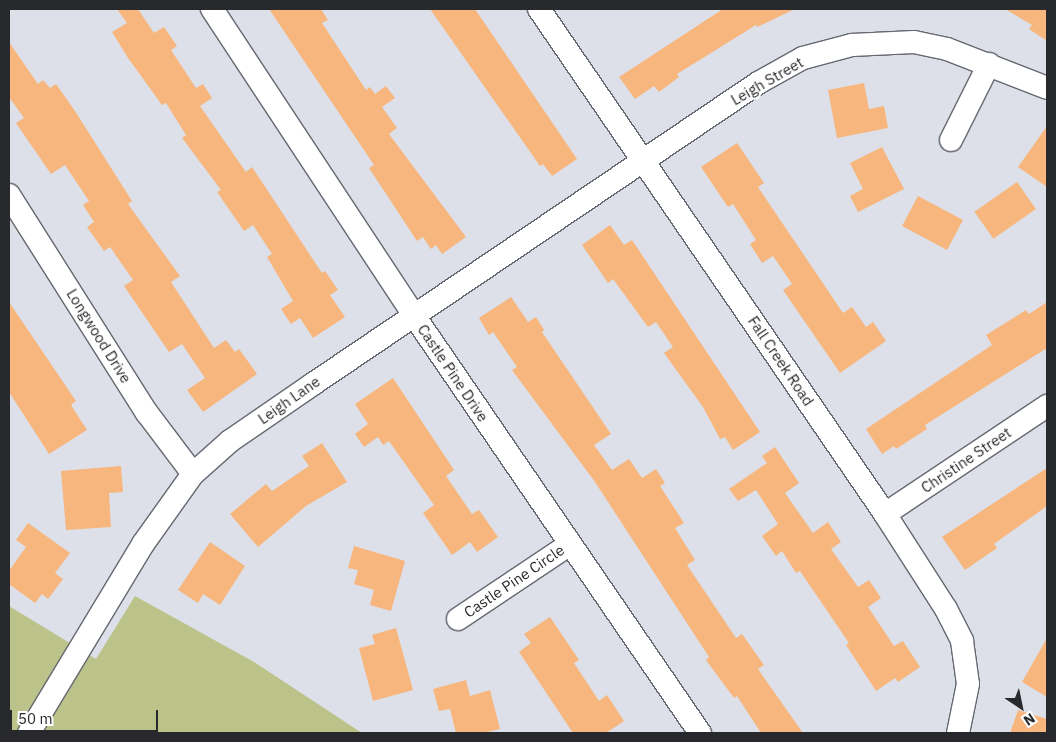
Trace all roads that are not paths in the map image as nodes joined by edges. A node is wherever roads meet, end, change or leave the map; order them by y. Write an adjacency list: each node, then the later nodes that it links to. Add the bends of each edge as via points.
1 (212, 9): 8 (street, Castle Pine Drive)
2 (539, 9): 6 (street, Fall Creek Road)
3 (989, 64): 4 (street, Leigh Street); 5 (street); 6 (street, Leigh Street, via 914,42 852,45 803,58)
4 (1047, 88)
5 (951, 140)
6 (643, 159): 8 (street, Leigh Lane); 11 (street, Fall Creek Road)
7 (9, 195): 10 (street, Longwood Drive, via 147,413)
8 (415, 317): 10 (street, Leigh Lane, via 230,441); 12 (street, Castle Pine Drive)
9 (1047, 406): 11 (street, Christine Street)
10 (193, 474): 14 (street, Leigh Lane, via 143,544)
11 (885, 514): 16 (street, Fall Creek Road, via 946,609 962,641 968,684)
12 (570, 544): 13 (street, Castle Pine Circle); 15 (street, Castle Pine Drive)
13 (458, 619)
14 (29, 733)
15 (700, 733)
16 (958, 733)

